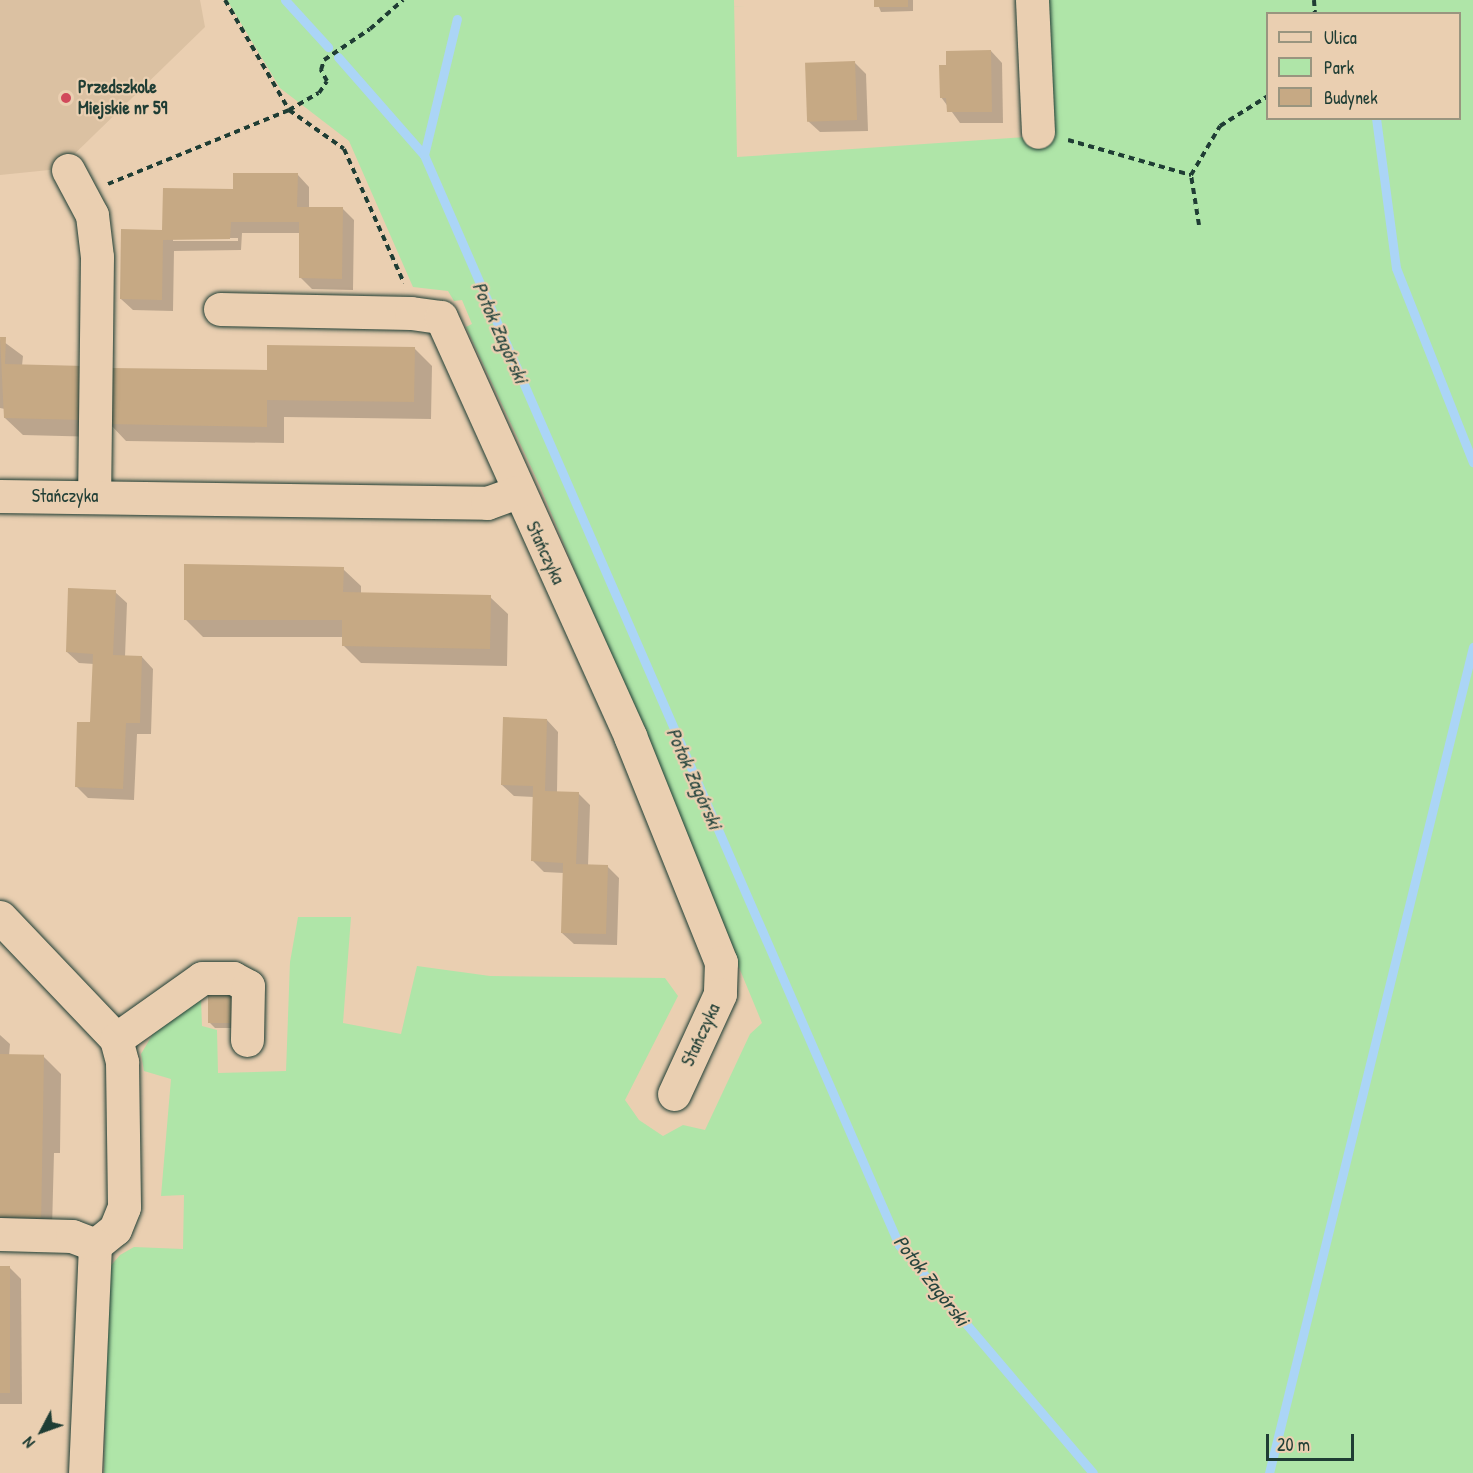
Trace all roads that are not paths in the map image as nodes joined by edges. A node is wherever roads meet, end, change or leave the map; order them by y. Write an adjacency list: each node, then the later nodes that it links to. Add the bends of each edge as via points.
1 (1032, 0): 2 (street)
2 (1038, 132)
3 (76, 182): 7 (street, via 92,215 97,257)
4 (220, 309): 5 (street, via 441,317)
5 (518, 492): 7 (street, Stańczyka, via 487,503); 11 (street, Stańczyka, via 630,736 721,962 720,994)
6 (0, 496): 7 (street, Stańczyka)
7 (94, 496)
8 (0, 917): 9 (street)
9 (116, 1039): 10 (street, via 202,978 233,978 248,986); 13 (street, via 122,1062 124,1208 115,1229)
10 (247, 1040)
11 (674, 1094)
12 (0, 1234): 13 (street, via 72,1236)
13 (95, 1245): 14 (street)
14 (85, 1473)

